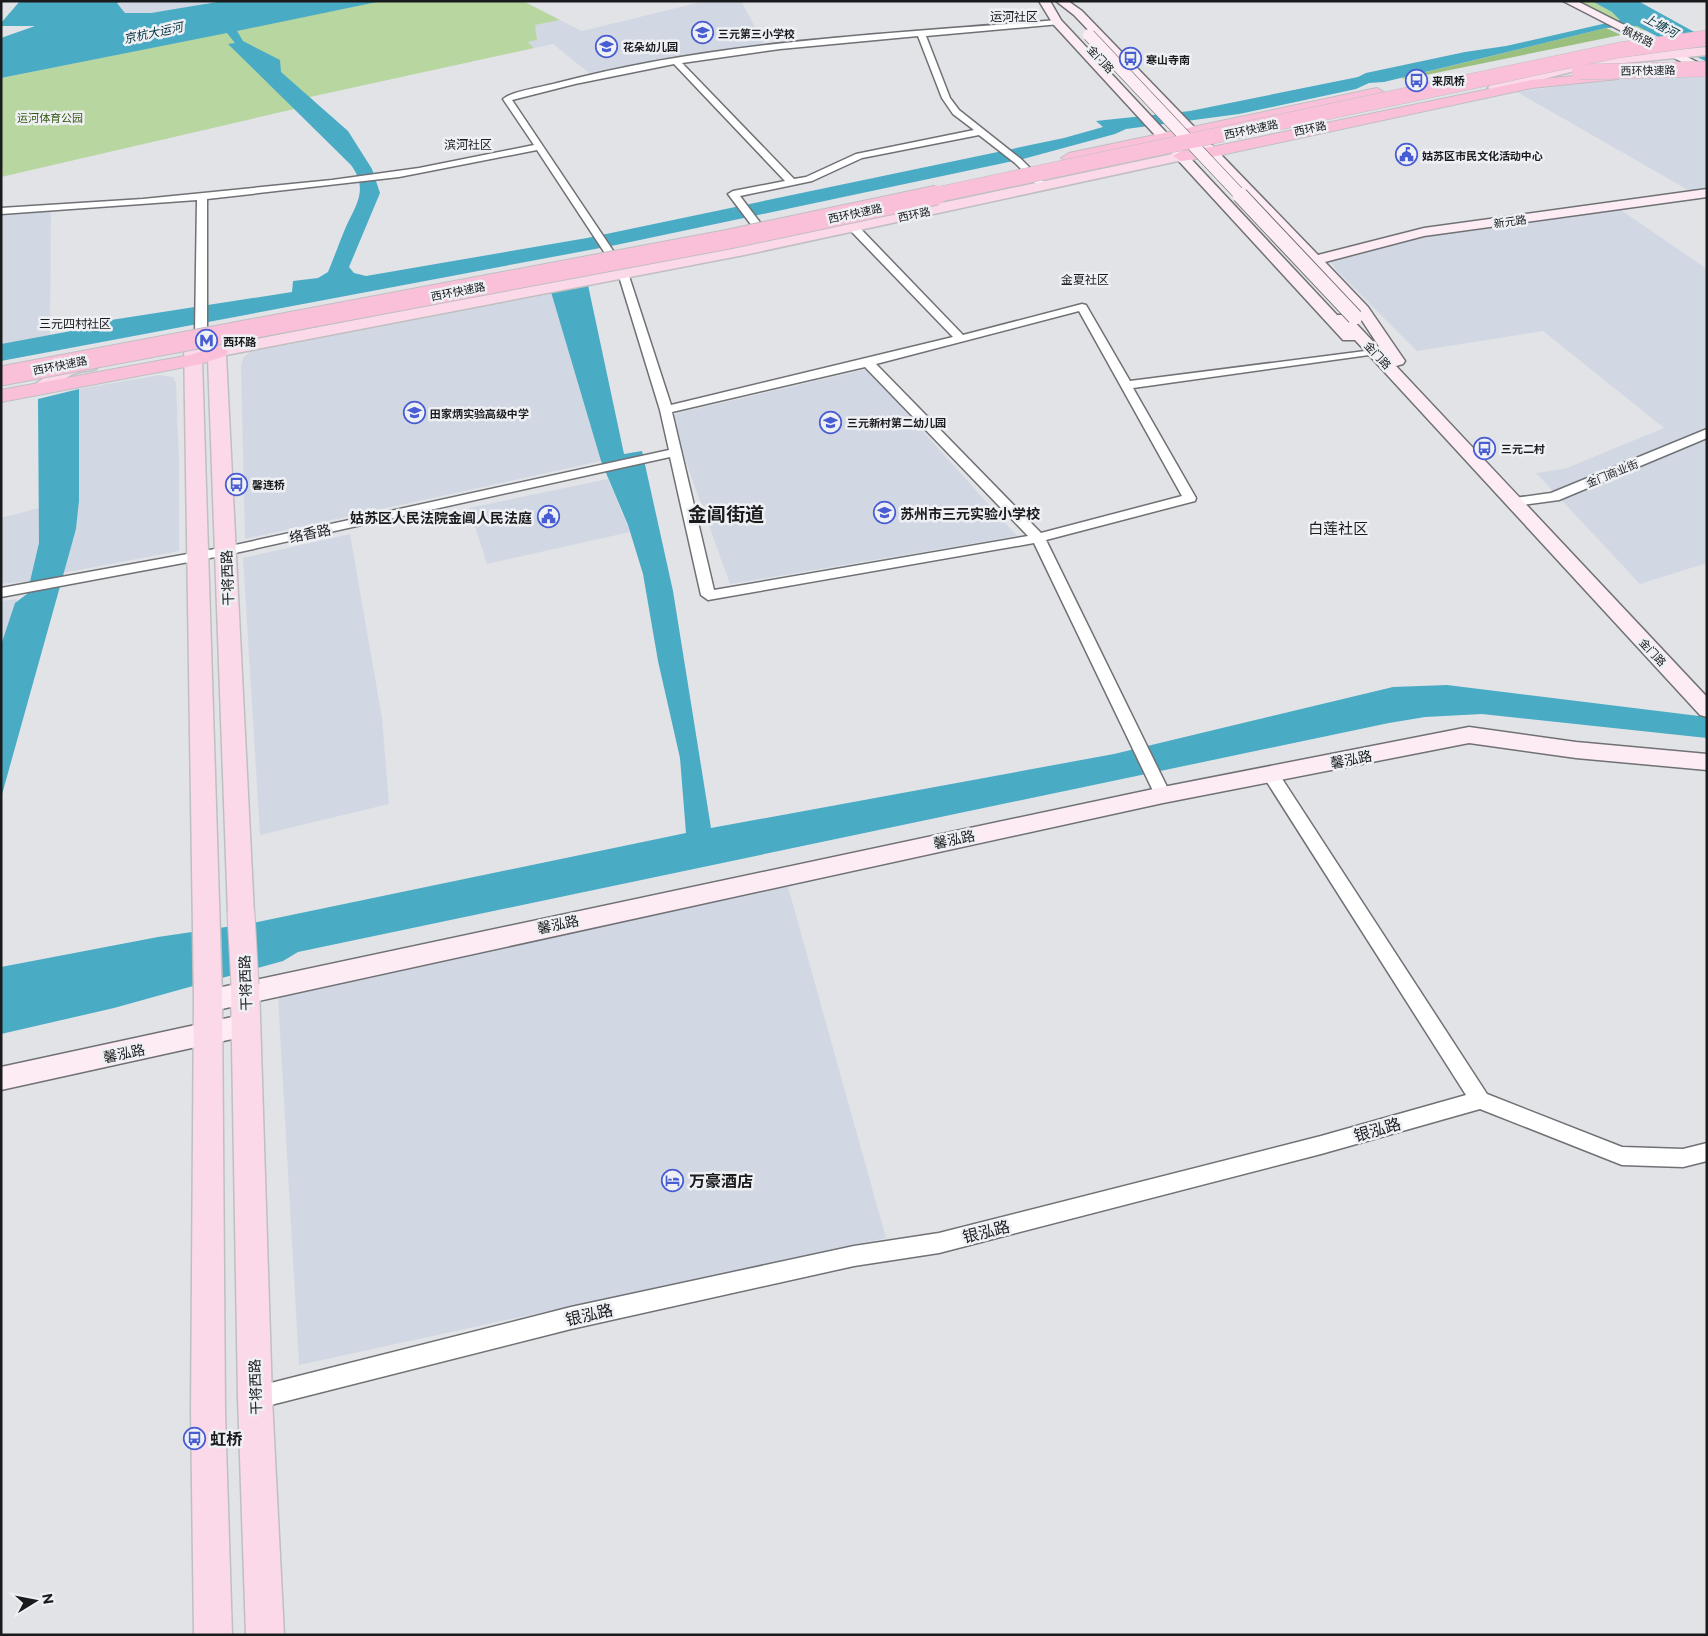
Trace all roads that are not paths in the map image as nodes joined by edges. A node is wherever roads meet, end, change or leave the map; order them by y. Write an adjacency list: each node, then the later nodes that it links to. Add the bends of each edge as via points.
1 (1046, 1): 5 (main road); 8 (main road, 金门路)
2 (1056, 1): 8 (main road, 金门路)
3 (1061, 1): 15 (main road, via 1078,13)
4 (1568, 1): 12 (main road, 枫桥路, via 1620,28)
5 (1056, 22): 7 (street); 17 (main road)
6 (1707, 33): 15 (highway, via 1601,46)
7 (922, 35): 13 (street); 16 (street, via 948,103)
8 (1084, 36): 38 (main road, 金门路)
9 (1707, 38): 33 (highway, 西环快速路, bridge, via 1619,50 729,239)
10 (1707, 47): 12 (main road, 西环路)
11 (1707, 51): 12 (main road, 西环路)
12 (1678, 52): 14 (main road, 枫桥路); 15 (main road, 西环路, via 1502,70); 19 (main road, 西环路, via 1589,63 1524,82)
13 (675, 61): 18 (street, via 566,82 507,99); 22 (street)
14 (1707, 72): 19 (highway, via 1567,80 1422,106); 42 (highway, 西环快速路, bridge, via 1586,71 1520,79 746,246)
15 (1190, 130): 17 (main road, 西环路); 19 (main road)
16 (979, 132): 21 (street); 22 (street, via 859,156 809,179)
17 (1163, 136): 20 (main road); 21 (main road, 西环路); 33 (highway, bridge, via 731,228 449,282)
18 (539, 147): 25 (street, via 380,177); 30 (street)
19 (1211, 151): 20 (main road, 西环路); 31 (main road)
20 (1181, 156): 23 (main road, 西环路); 36 (main road, via 1334,323)
21 (1022, 166): 23 (street); 27 (main road, 西环路)
22 (792, 182): 27 (street, via 733,194)
23 (1043, 186): 28 (main road, 西环路)
24 (1707, 193): 31 (main road, 新元路, via 1424,232)
25 (202, 197): 26 (street); 35 (street)
26 (1, 211)
27 (756, 222): 29 (street); 30 (main road, 西环路)
28 (852, 227): 29 (main road, 西环路); 34 (street)
29 (771, 244): 32 (main road, 西环路)
30 (610, 252): 32 (street); 35 (main road, 西环路, via 454,285 399,308)
31 (1315, 260): 38 (main road, via 1369,317)
32 (623, 273): 35 (main road, 西环路); 44 (street)
33 (340, 314): 40 (highway, 西环快速路, bridge)
34 (961, 339): 37 (street); 41 (street, via 1082,307)
35 (203, 342): 39 (main road, 西环路); 43 (highway); 43 (main road, 西环路); 49 (main road, 干将西路); 50 (main road, 干将西路)
36 (1369, 352): 38 (main road); 41 (street)
37 (868, 363): 44 (street); 48 (street)
38 (1395, 367): 47 (main road, 金门路)
39 (1, 369)
40 (1, 376)
41 (1126, 385): 48 (street, via 1190,498)
42 (1, 387)
43 (1, 395)
44 (666, 410): 46 (street)
45 (1707, 434): 47 (street, 金门商业街, via 1554,497)
46 (676, 452): 48 (street, via 708,595); 49 (street, 络香路)
47 (1520, 501): 54 (main road, 金门路); 55 (main road, 金门路)
48 (1038, 538): 58 (street)
49 (226, 551): 50 (street, 络香路); 52 (main road, 干将西路)
50 (198, 556): 51 (street, 络香路); 53 (main road, 干将西路)
51 (1, 593)
52 (230, 635): 53 (main road); 59 (main road, 干将西路, bridge)
53 (200, 641): 60 (main road, 干将西路)
54 (1707, 693)
55 (1707, 710)
56 (1707, 762): 57 (main road, 馨泓路, via 1576,750 1469,735)
57 (1271, 775): 58 (main road, 馨泓路); 64 (street)
58 (1159, 788): 59 (main road, 馨泓路)
59 (245, 988): 60 (main road, 馨泓路); 61 (main road, 干将西路)
60 (208, 999): 62 (main road, 干将西路)
61 (246, 1025): 62 (main road, 馨泓路); 66 (main road, 干将西路)
62 (208, 1035): 63 (main road, 馨泓路); 67 (main road, 干将西路, via 208,1412)
63 (1, 1079)
64 (1480, 1100): 65 (street, via 1622,1156 1683,1158); 66 (street, 银泓路, via 1321,1145 939,1243 854,1256 571,1318)
65 (1707, 1152)
66 (255, 1398): 68 (main road, 干将西路)
67 (213, 1635)
68 (265, 1635)

